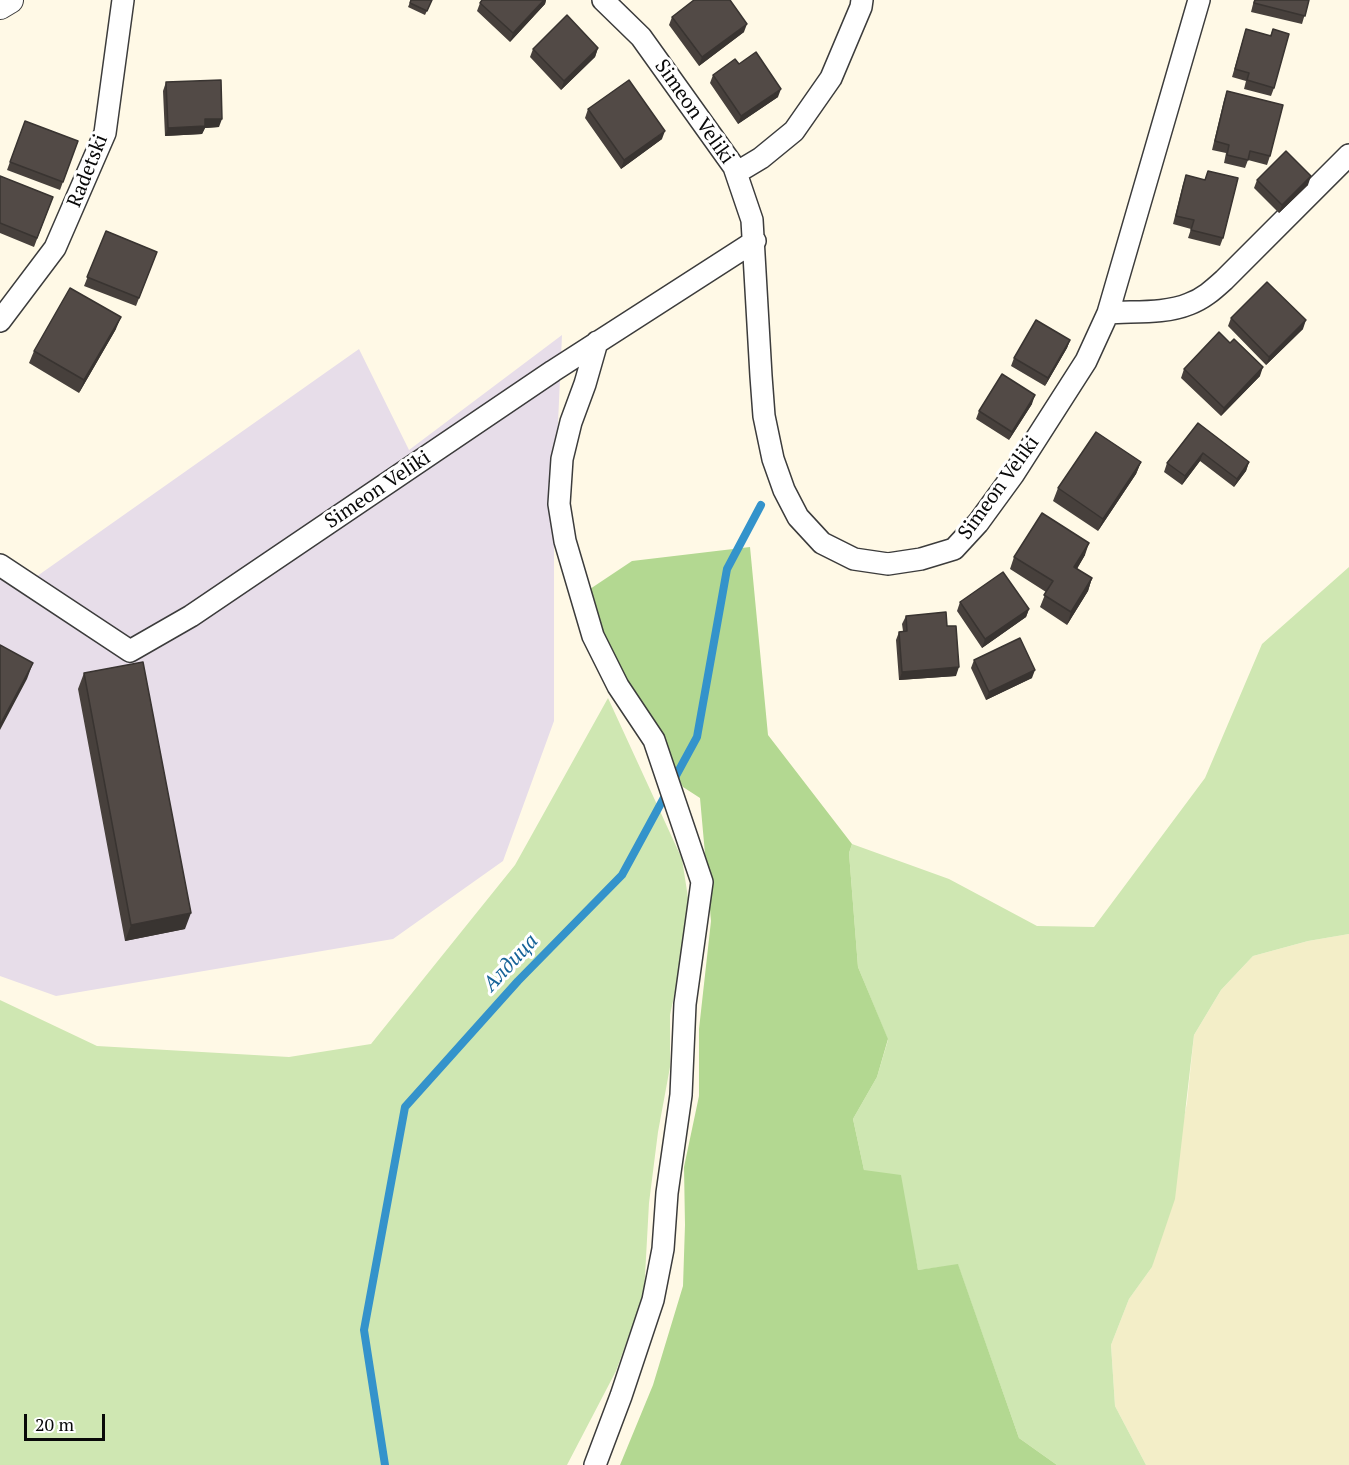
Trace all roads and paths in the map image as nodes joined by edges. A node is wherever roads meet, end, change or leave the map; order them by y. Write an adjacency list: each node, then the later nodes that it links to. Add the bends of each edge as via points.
1 (10, 0): 6 (street)
2 (123, 0): 11 (street, Radetski, via 105,133 55,248)
3 (603, 0): 8 (street, Simeon Veliki, via 641,37)
4 (862, 0): 8 (street, via 831,78 794,131)
5 (1199, 0): 10 (street, Simeon Veliki)
6 (0, 6)
7 (1349, 155): 10 (street, via 1206,296 1171,308)
8 (736, 173): 9 (street, Simeon Veliki)
9 (755, 241): 10 (street, Simeon Veliki, via 764,416 773,459 798,517 822,543 854,559 888,564 954,549 978,524 1013,475 1086,361); 12 (street, Simeon Veliki)
10 (1108, 313)
11 (0, 321)
12 (597, 342): 13 (street, Simeon Veliki, via 190,616 130,651); 14 (street, via 562,459 559,504 565,541 593,636 618,686 654,740 702,882 685,1004 681,1095 663,1249 653,1300)
13 (0, 565)
14 (595, 1465)

